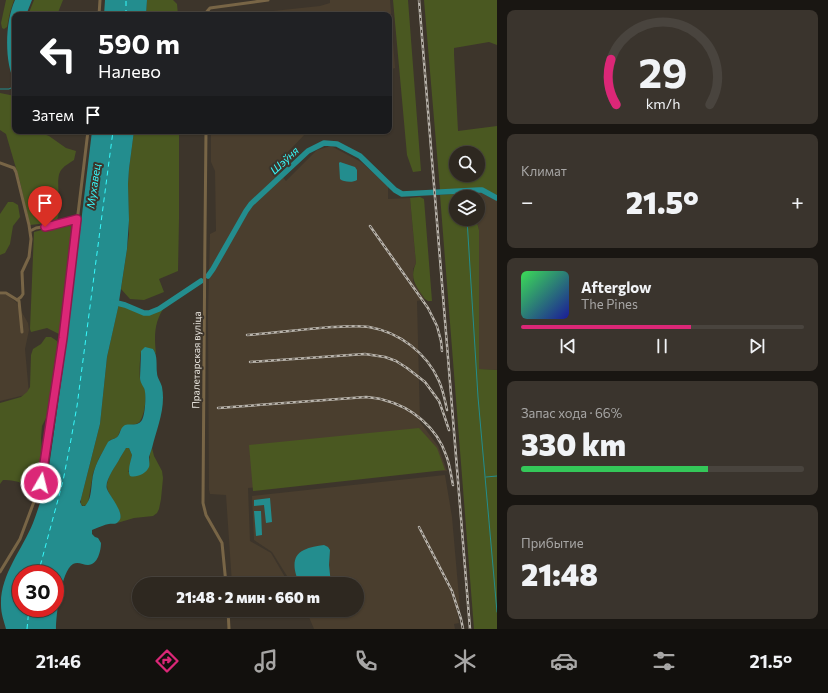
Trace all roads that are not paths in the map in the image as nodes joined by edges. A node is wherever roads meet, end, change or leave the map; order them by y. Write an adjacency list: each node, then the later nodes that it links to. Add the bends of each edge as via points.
1 (100, 0): 3 (street)
2 (268, 0): 4 (street, via 210,8)
3 (99, 12)
4 (207, 12)
5 (88, 134): 8 (street)
6 (206, 134): 14 (street, Пралетарская вуліца, via 203,503 206,515 222,543)
7 (0, 164): 9 (street, via 14,168 16,172)
8 (77, 219): 9 (street); 13 (street, via 63,338 41,483 20,539)
9 (30, 231): 11 (street, via 29,257 22,272 24,294)
10 (0, 293): 11 (street, via 6,293)
11 (17, 300): 12 (street)
12 (22, 332)
13 (0, 572)
14 (225, 577)
15 (228, 617): 16 (street)
16 (229, 629)

